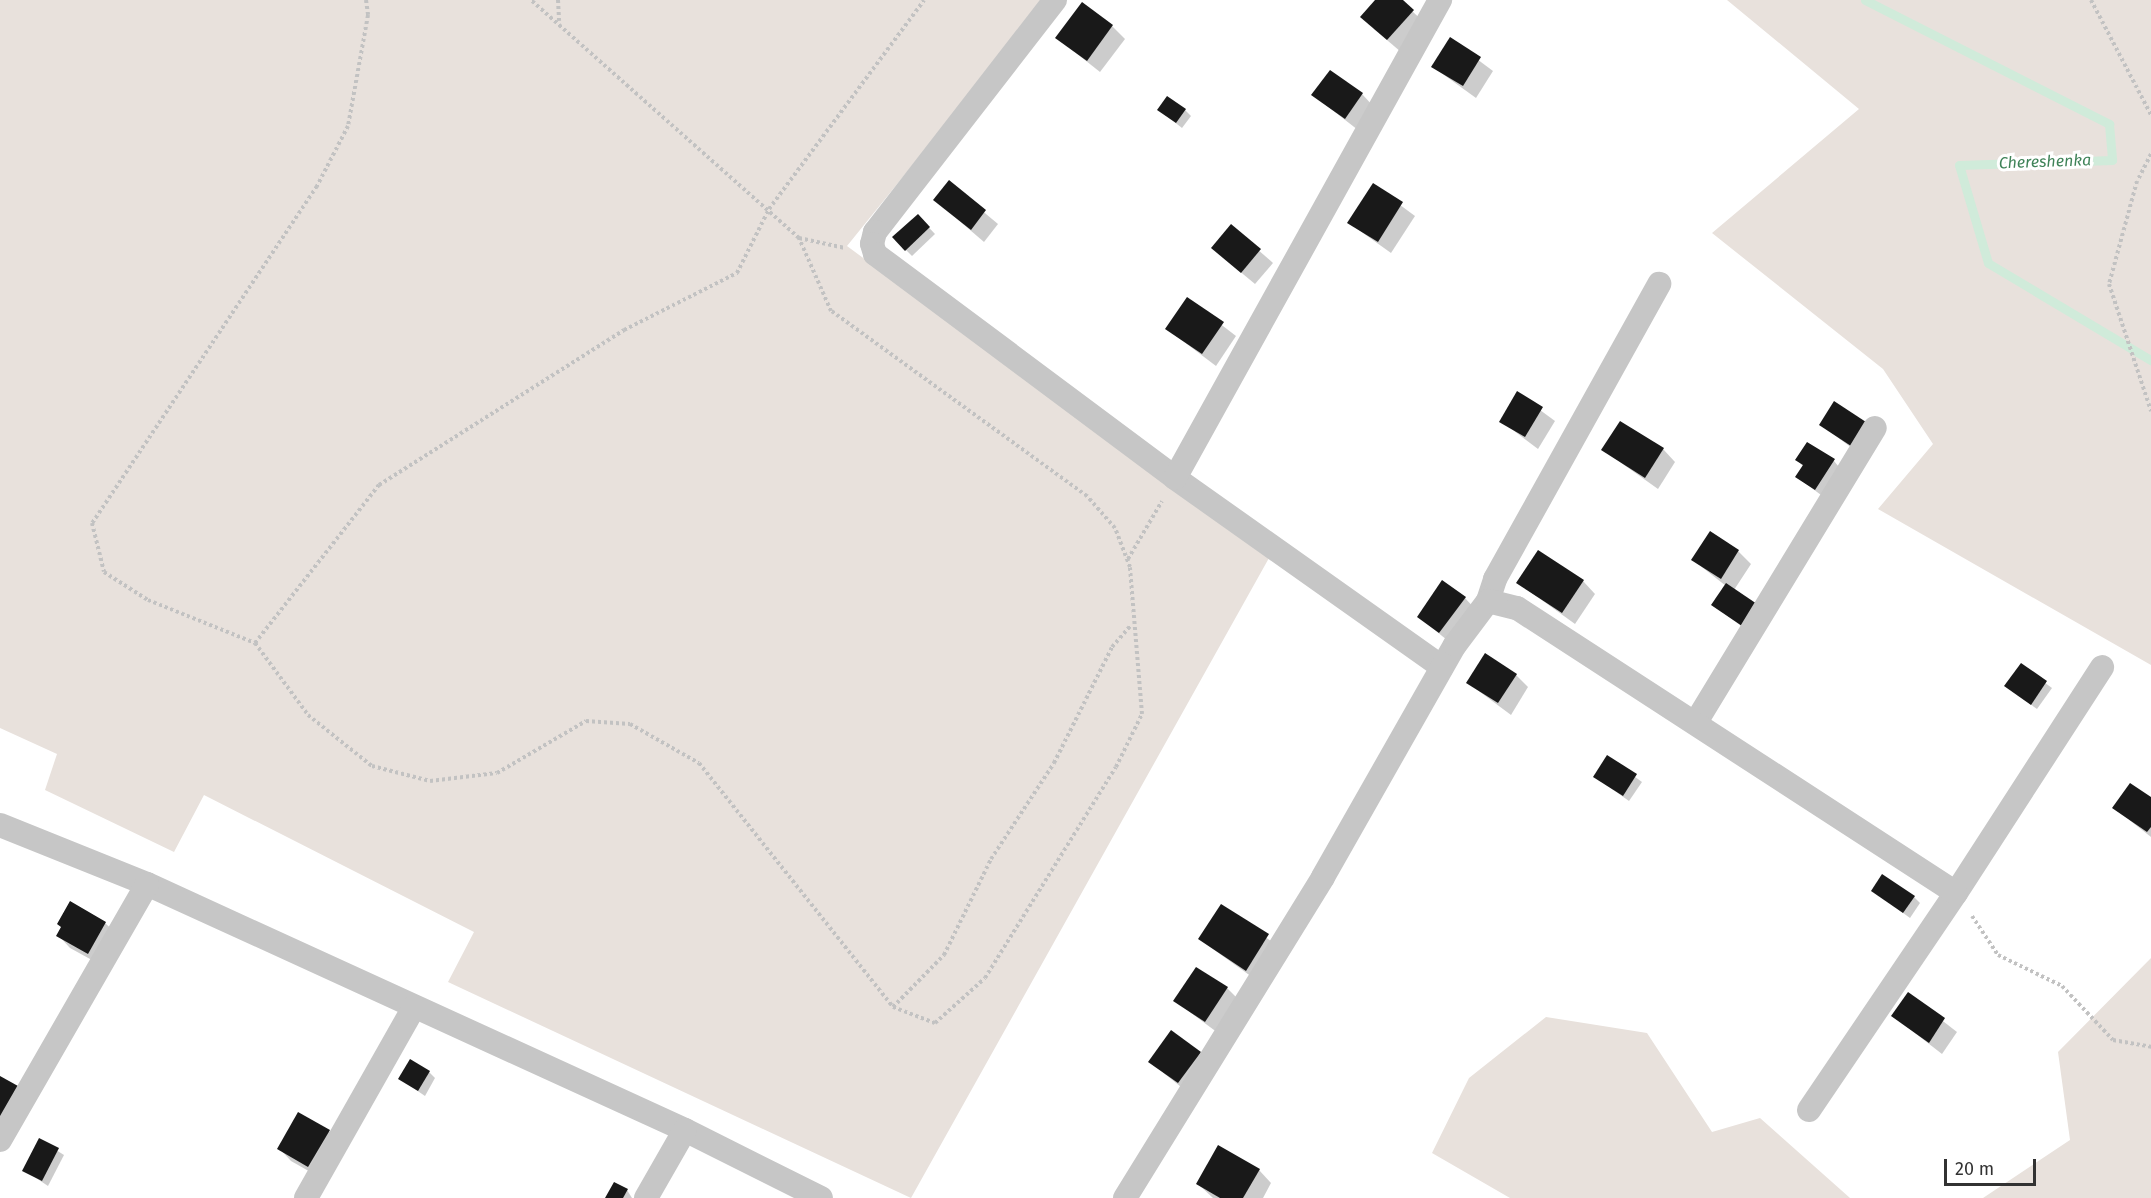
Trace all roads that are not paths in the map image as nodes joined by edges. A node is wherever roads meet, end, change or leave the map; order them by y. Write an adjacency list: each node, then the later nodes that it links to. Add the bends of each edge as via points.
1 (1055, 0): 5 (street, via 875,232 872,244 875,254)
2 (1440, 0): 5 (street)
3 (1659, 284): 6 (street, via 1495,579)
4 (1875, 428): 9 (street)
5 (1175, 478): 7 (street)
6 (1488, 602): 7 (street); 9 (street, via 1517,608)
7 (1442, 667): 20 (street, via 1323,877)
8 (2102, 667): 12 (street)
9 (1696, 722): 12 (street)
10 (0, 825): 11 (street)
11 (147, 884): 13 (street); 16 (street)
12 (1956, 893): 14 (street)
13 (414, 1007): 15 (street); 17 (street)
14 (1809, 1110)
15 (685, 1130): 18 (street); 19 (street)
16 (0, 1140)
17 (306, 1198)
18 (646, 1198)
19 (821, 1198)
20 (1125, 1198)

